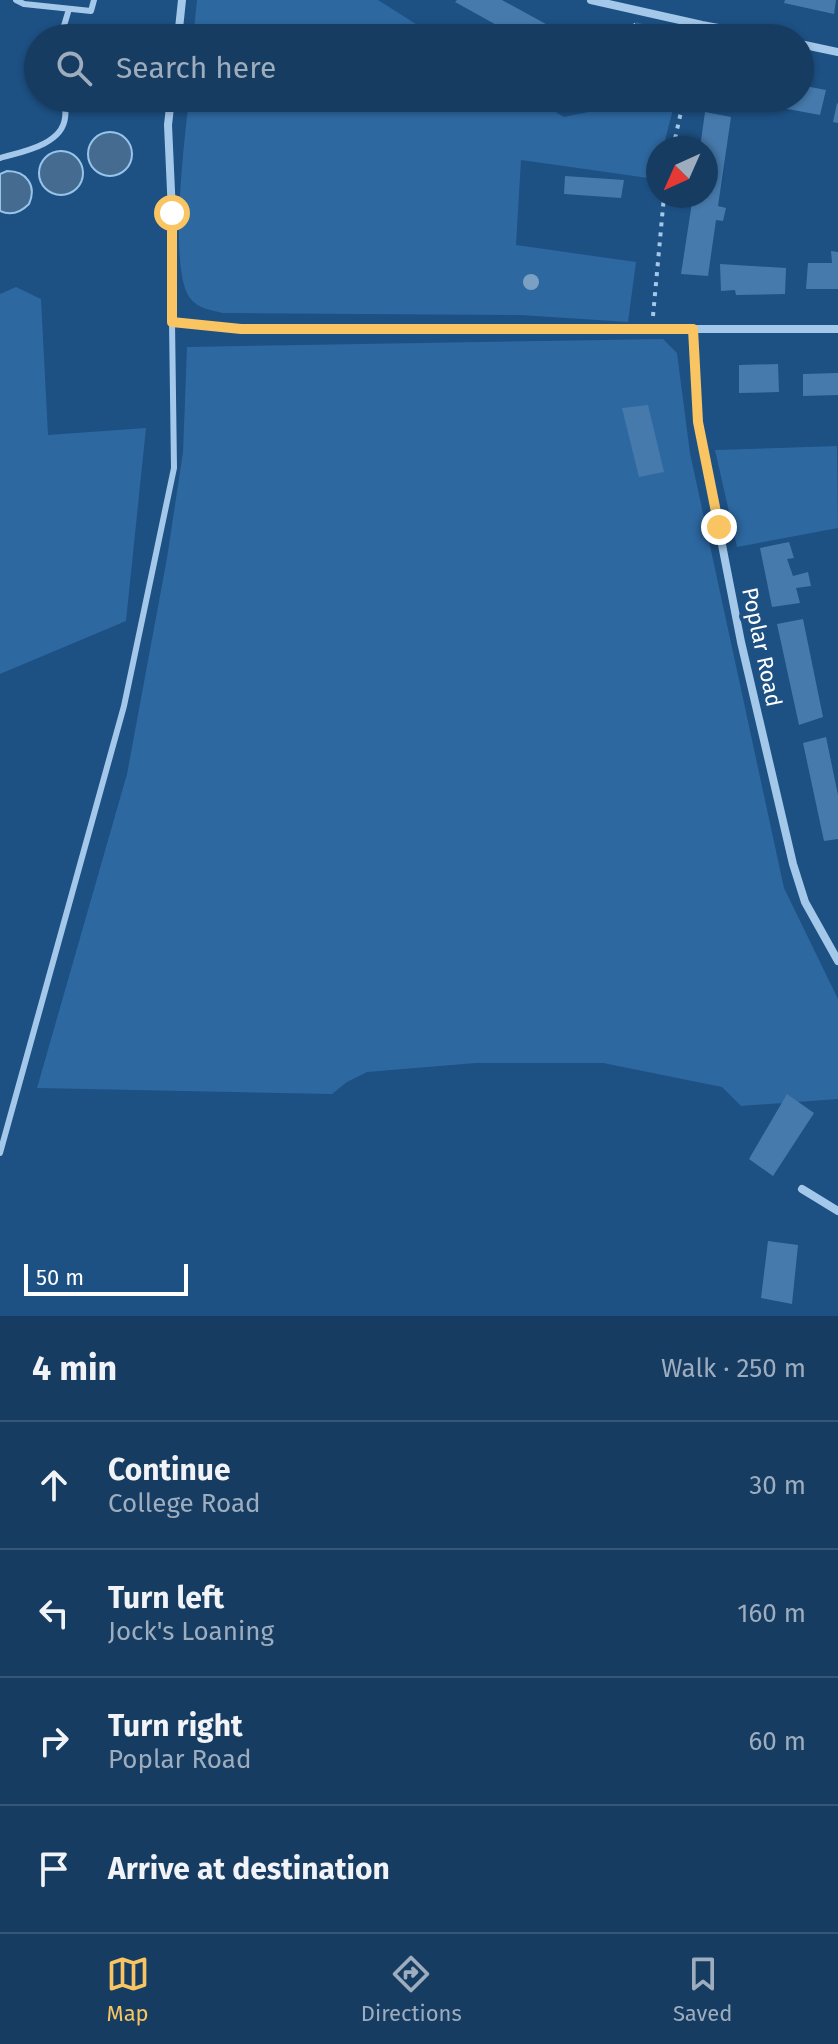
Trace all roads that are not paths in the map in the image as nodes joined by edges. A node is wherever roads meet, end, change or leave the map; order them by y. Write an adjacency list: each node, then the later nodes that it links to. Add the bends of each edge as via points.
1 (16, 0): 5 (lane)
2 (94, 0): 5 (lane, via 91,11)
3 (182, 0): 7 (street)
4 (591, 0): 8 (street)
5 (69, 9): 6 (lane)
6 (64, 24)
7 (179, 24)
8 (698, 24)
9 (814, 47): 10 (street)
10 (838, 52)
11 (65, 112): 13 (lane, via 62,129 53,138)
12 (169, 112): 14 (street)
13 (0, 158)
14 (172, 322): 15 (street, via 241,329); 18 (lane, via 174,468 124,706)
15 (693, 329): 16 (street); 17 (street, Poplar Road, via 698,422 748,672 793,864 805,902)
16 (838, 329)
17 (838, 961)
18 (0, 1153)
19 (802, 1189): 20 (street)
20 (838, 1211)

